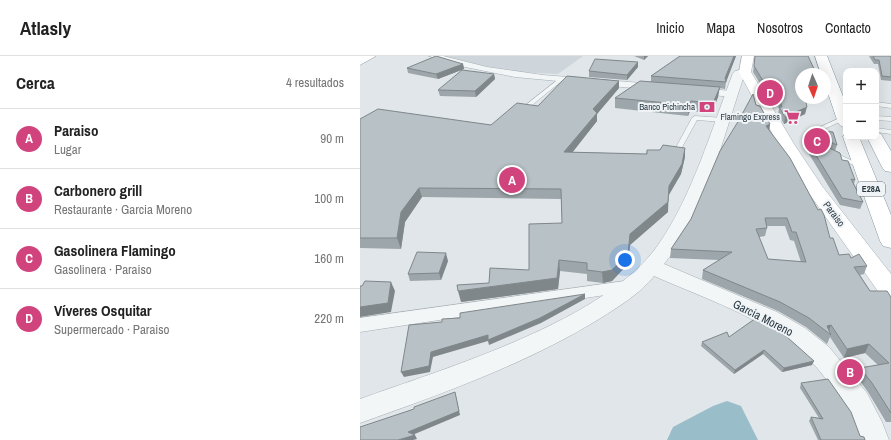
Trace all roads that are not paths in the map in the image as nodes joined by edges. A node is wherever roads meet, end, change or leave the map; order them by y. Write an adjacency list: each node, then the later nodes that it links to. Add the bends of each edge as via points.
1 (370, 56): 4 (main road)
2 (433, 56): 6 (street, via 518,75)
3 (821, 56): 13 (main road)
4 (360, 61)
5 (747, 64): 9 (street, Paraiso, via 739,73); 30 (main road, Paraiso, via 786,144 815,189)
6 (562, 79): 7 (street); 12 (lane)
7 (662, 88)
8 (685, 90): 9 (street)
9 (732, 94): 15 (street, Paraiso)
10 (879, 104): 11 (lane)
11 (891, 106)
12 (524, 109)
13 (843, 116)
14 (879, 118): 16 (lane)
15 (723, 120): 24 (lane, via 695,118); 28 (street, Paraiso, via 697,191 665,250)
16 (891, 120)
17 (843, 122): 20 (lane, via 818,130)
18 (879, 130): 19 (lane)
19 (891, 132)
20 (813, 137)
21 (852, 140): 26 (main road, E28A)
22 (877, 140): 25 (main road)
23 (821, 148): 26 (lane)
24 (677, 151)
25 (891, 167)
26 (863, 168): 27 (main road, E28A)
27 (891, 242)
28 (652, 267): 29 (street, Paraiso); 33 (street, Garcia Moreno, via 769,318 796,334 820,354 839,376 857,401)
29 (632, 286): 31 (street); 32 (street, Paraiso, via 564,328 504,356)
30 (891, 291)
31 (360, 325)
32 (360, 411)
33 (874, 440)

